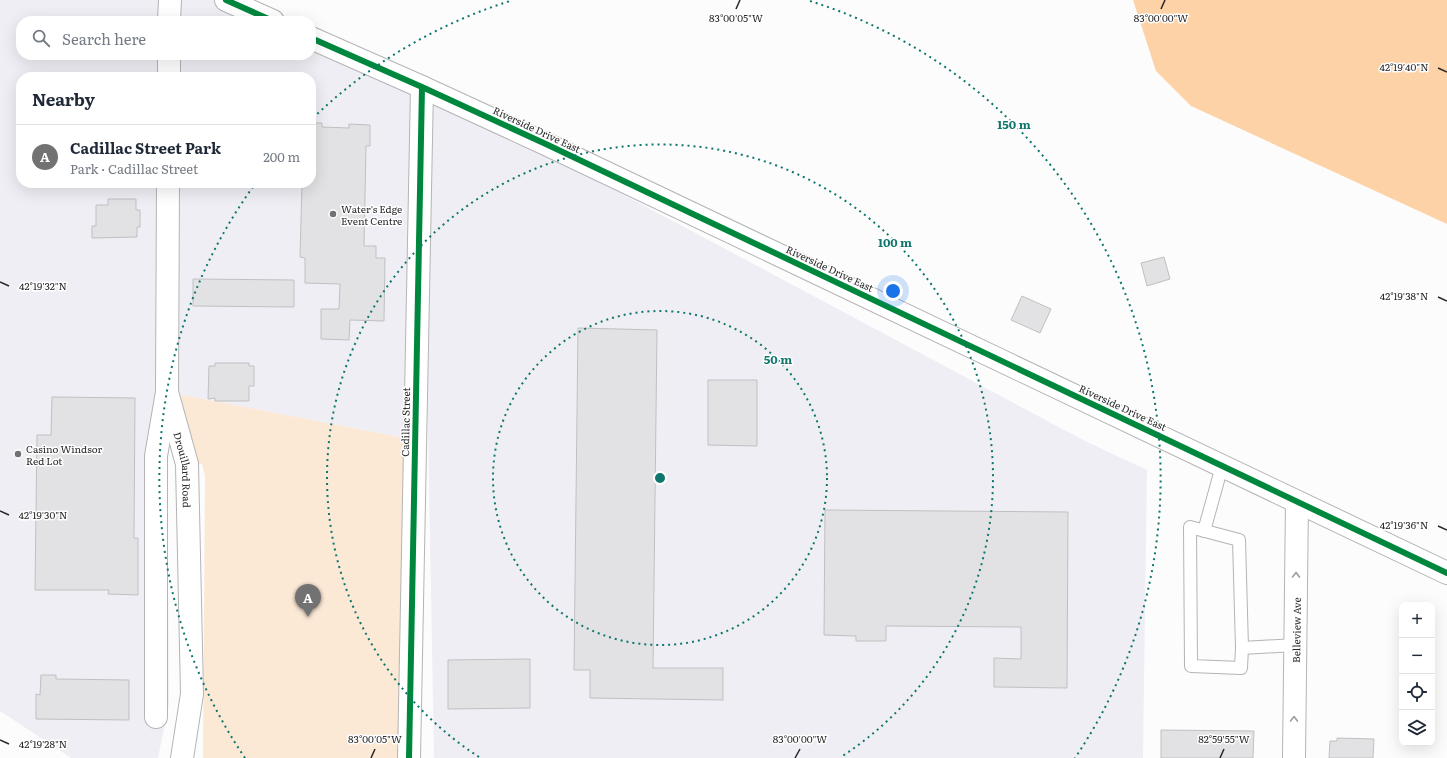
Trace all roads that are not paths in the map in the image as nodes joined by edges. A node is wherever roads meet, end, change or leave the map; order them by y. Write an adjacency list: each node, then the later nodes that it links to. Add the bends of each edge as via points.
1 (170, 0): 3 (street)
2 (226, 0): 4 (street)
3 (170, 16)
4 (262, 16)
5 (316, 40): 8 (street, Riverside Drive East)
6 (169, 60): 7 (street)
7 (169, 72)
8 (422, 87): 11 (street, Riverside Drive East); 19 (street, Cadillac Street)
9 (168, 188): 10 (street, Drouillard Road)
10 (167, 392): 17 (street, via 156,456); 18 (street, Drouillard Road, via 187,464 192,694)
11 (1222, 466): 12 (street, Riverside Drive East); 13 (lane)
12 (1297, 502): 14 (street, Riverside Drive East); 15 (street, Belleview Ave, one-way to 12)
13 (1204, 531): 16 (lane, via 1239,540); 16 (lane, via 1190,528 1191,666 1241,668)
14 (1447, 573)
15 (1295, 645): 16 (lane); 20 (street, Belleview Ave, one-way to 15)
16 (1242, 648)
17 (156, 717)
18 (182, 758)
19 (409, 758)
20 (1294, 758)

